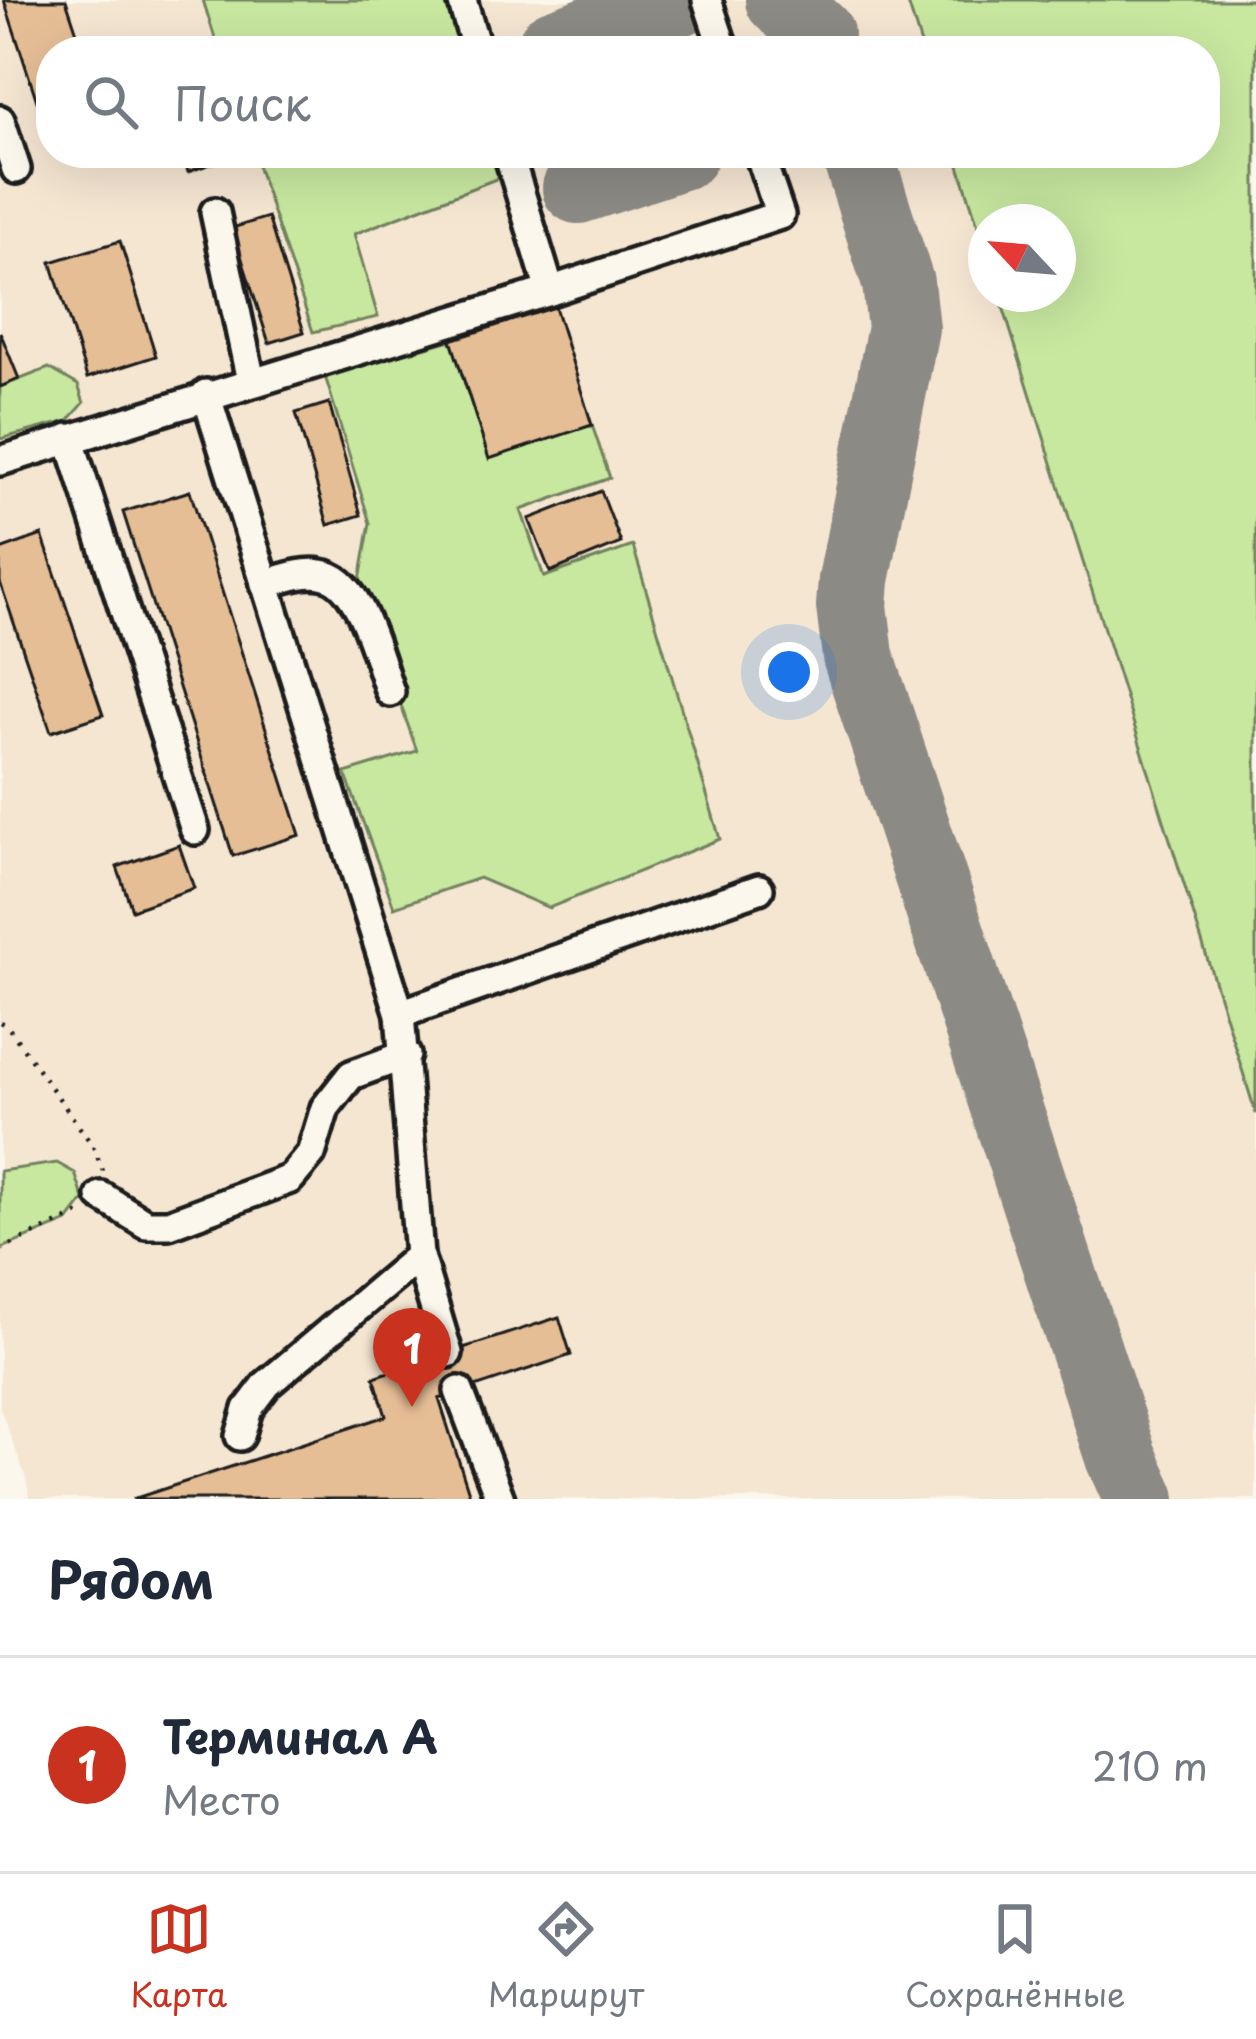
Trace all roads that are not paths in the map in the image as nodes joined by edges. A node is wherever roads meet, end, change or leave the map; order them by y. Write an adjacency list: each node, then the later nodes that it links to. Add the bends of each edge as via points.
1 (462, 0): 3 (lane)
2 (706, 0): 4 (lane)
3 (473, 36)
4 (719, 36)
5 (0, 120): 8 (lane)
6 (513, 168): 10 (lane)
7 (764, 168): 10 (lane, via 780,215)
8 (16, 169)
9 (215, 212): 11 (lane)
10 (550, 291): 11 (lane)
11 (251, 381): 12 (lane)
12 (206, 394): 13 (lane); 15 (lane)
13 (69, 438): 14 (lane); 17 (lane)
14 (0, 461)
15 (265, 584): 16 (lane, via 324,574 351,589); 19 (lane)
16 (390, 692)
17 (194, 830)
18 (759, 889): 19 (lane)
19 (400, 1015): 20 (lane)
20 (406, 1055): 21 (lane, via 342,1084 311,1154 290,1179 169,1224 146,1224); 22 (lane)
21 (100, 1196)
22 (419, 1256): 23 (lane); 25 (lane, via 267,1384)
23 (448, 1353)
24 (459, 1391): 26 (lane)
25 (240, 1436)
26 (500, 1499)

